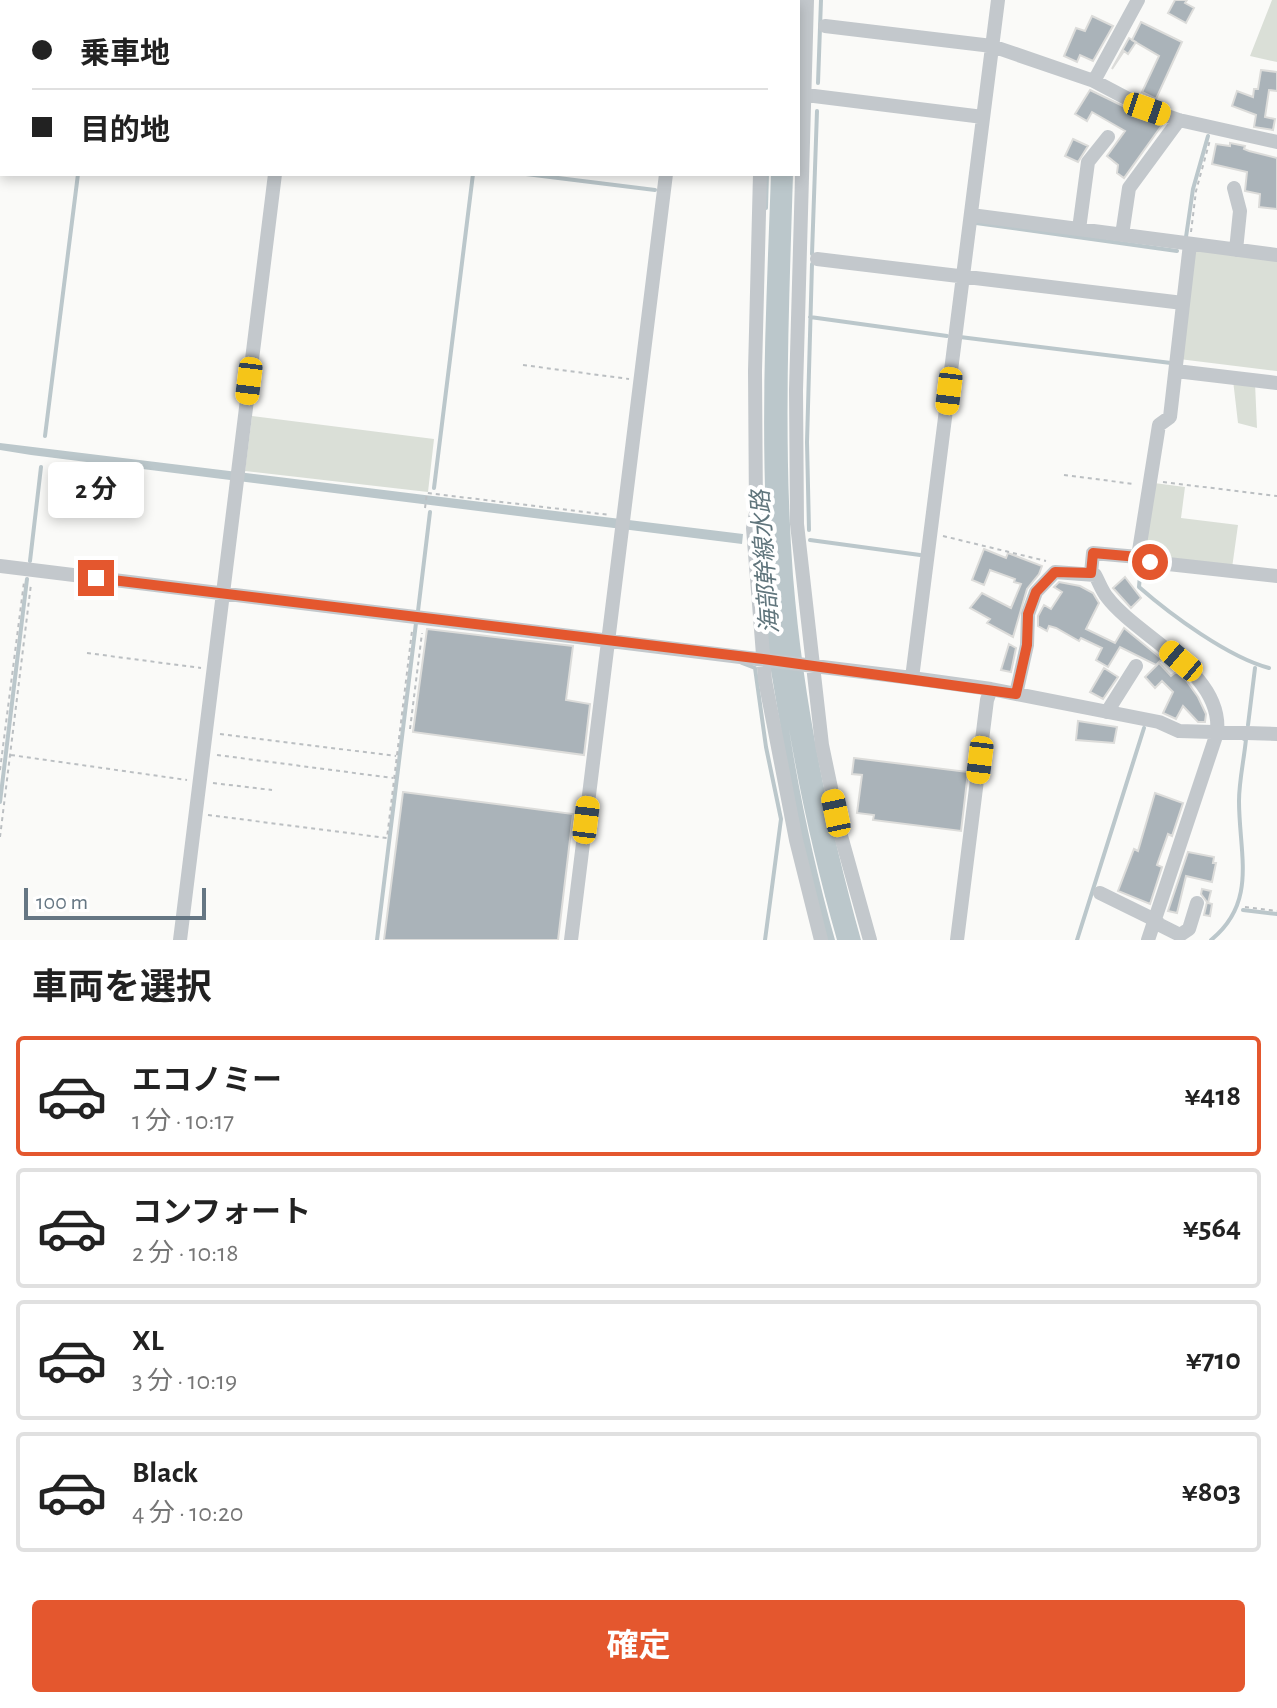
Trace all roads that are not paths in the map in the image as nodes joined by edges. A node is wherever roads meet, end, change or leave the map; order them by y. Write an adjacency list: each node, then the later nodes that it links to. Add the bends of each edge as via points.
1 (807, 0): 7 (street)
2 (998, 0): 5 (street)
3 (1138, 0): 6 (street)
4 (825, 26): 5 (street)
5 (992, 46): 6 (street); 8 (street)
6 (1094, 81): 9 (street)
7 (801, 94): 8 (street); 12 (street)
8 (983, 117): 18 (street)
9 (1179, 120): 11 (street); 20 (street, via 1129,188)
10 (1108, 137): 19 (street, via 1088,162)
11 (1277, 142)
12 (800, 153)
13 (275, 176): 33 (street)
14 (666, 176): 34 (street)
15 (760, 176): 35 (street, via 753,528)
16 (800, 176): 37 (street, via 797,524)
17 (1234, 188): 22 (street, via 1240,211)
18 (971, 215): 19 (street); 25 (street)
19 (1079, 229): 20 (street)
20 (1122, 235): 21 (street)
21 (1189, 244): 22 (street); 26 (street)
22 (1236, 250): 23 (street)
23 (1277, 255)
24 (817, 259): 25 (street)
25 (963, 276): 26 (street); 38 (street)
26 (1183, 303): 27 (street)
27 (1176, 371): 28 (street); 29 (street, via 1170,417 1159,425)
28 (1277, 383)
29 (1138, 557): 31 (street, via 1093,553); 32 (street)
30 (0, 566): 33 (street)
31 (1091, 573): 40 (street, via 1055,572 1036,592); 42 (street, via 1107,598 1181,661 1209,695)
32 (1277, 576)
33 (222, 593): 34 (street); 47 (street)
34 (608, 641): 35 (street); 48 (street)
35 (764, 659): 37 (street); 49 (street, via 796,840)
36 (1136, 666): 41 (street)
37 (812, 667): 38 (street); 50 (street, via 841,836)
38 (912, 678): 39 (street)
39 (991, 689): 40 (street); 51 (street)
40 (1016, 694): 41 (street)
41 (1107, 712): 42 (street, via 1179,731)
42 (1217, 733): 43 (street); 46 (street)
43 (1277, 734)
44 (1100, 893): 46 (street)
45 (1197, 903): 46 (street, via 1189,929 1180,935)
46 (1156, 922): 52 (street)
47 (180, 940)
48 (571, 940)
49 (821, 940)
50 (870, 940)
51 (957, 940)
52 (1148, 940)

